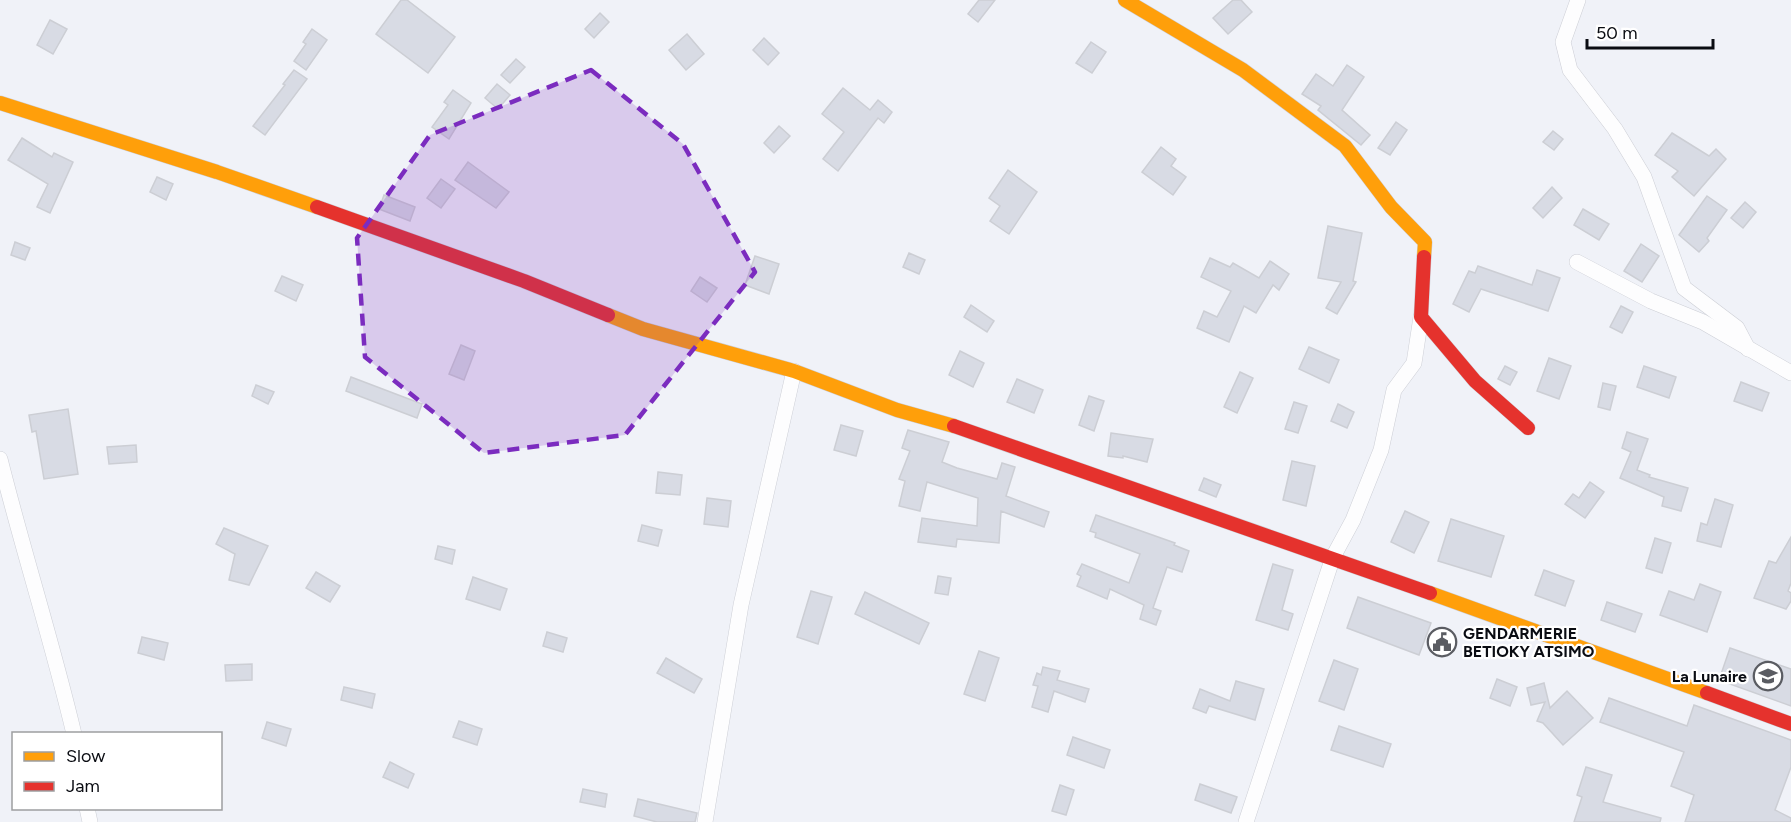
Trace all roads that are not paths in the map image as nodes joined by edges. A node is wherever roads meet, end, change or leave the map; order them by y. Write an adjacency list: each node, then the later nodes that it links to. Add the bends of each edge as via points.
1 (1125, 0): 5 (main road, via 1243,70 1346,146 1391,207 1425,242)
2 (1578, 0): 6 (street, via 1563,42 1570,70 1615,129 1644,177 1684,288 1737,328)
3 (0, 103): 7 (main road, via 217,172 524,281 643,329)
4 (1577, 262): 6 (street, via 1651,302 1703,322)
5 (1421, 317): 9 (main road, via 1474,381); 11 (street, via 1414,363 1394,390 1381,450 1353,520)
6 (1748, 350): 8 (street)
7 (794, 371): 11 (main road, via 897,410 970,430); 14 (street, via 741,605)
8 (1791, 373)
9 (1528, 428)
10 (0, 459): 13 (street)
11 (1333, 557): 12 (main road); 15 (street)
12 (1791, 724)
13 (74, 732)
14 (705, 822)
15 (1246, 822)

